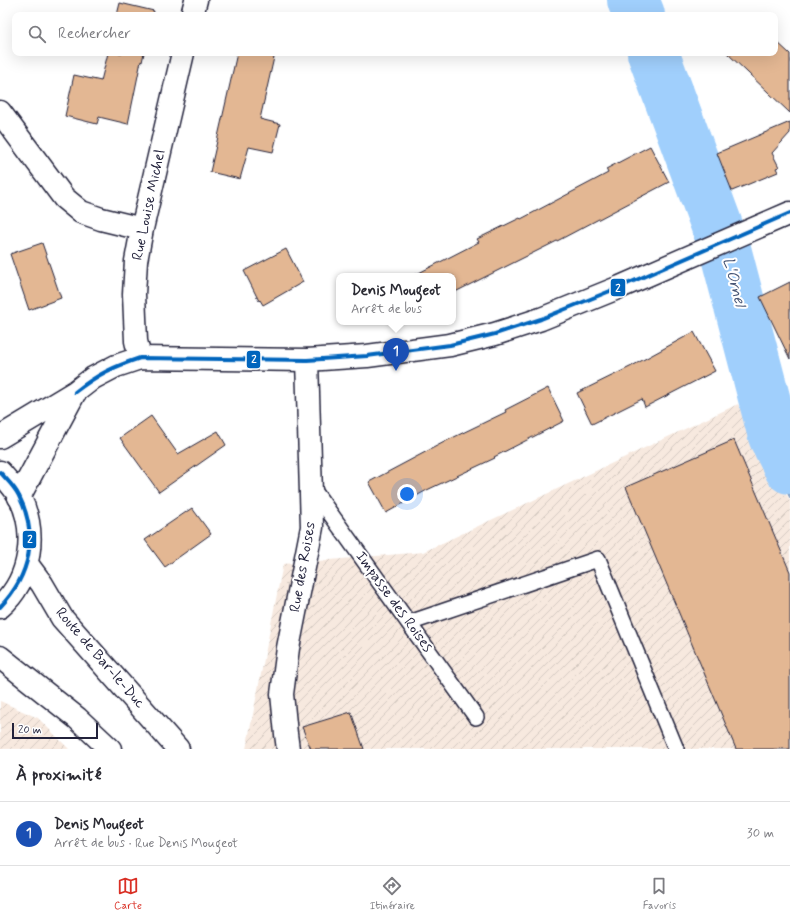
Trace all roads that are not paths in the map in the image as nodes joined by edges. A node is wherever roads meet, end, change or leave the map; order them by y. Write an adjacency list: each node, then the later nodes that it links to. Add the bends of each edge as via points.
1 (196, 0): 2 (street)
2 (193, 12)
3 (183, 56): 6 (street, Rue Louise Michel)
4 (0, 112): 6 (street, via 64,198 81,212)
5 (790, 213): 8 (street, via 620,287 541,319 495,334 450,345 367,356)
6 (142, 230): 7 (street, Rue Louise Michel, via 136,261 134,294 136,341)
7 (140, 358): 8 (street); 9 (street, via 116,366)
8 (307, 360): 12 (street, Rue des Roises)
9 (74, 392): 10 (street); 13 (street)
10 (0, 437)
11 (0, 472): 13 (street)
12 (312, 488): 16 (lane, Impasse des Roises); 21 (street, Rue des Roises, via 312,527 288,648 282,694)
13 (19, 497): 14 (street, via 28,518 30,541)
14 (27, 564): 15 (street, via 17,587); 20 (street, Route de Bar-le-Duc, via 62,618)
15 (0, 607)
16 (409, 623): 18 (lane, Impasse des Roises); 22 (lane, via 598,559)
17 (0, 657): 19 (street, via 77,718)
18 (476, 717)
19 (110, 749)
20 (178, 749)
21 (288, 749)
22 (676, 749)

